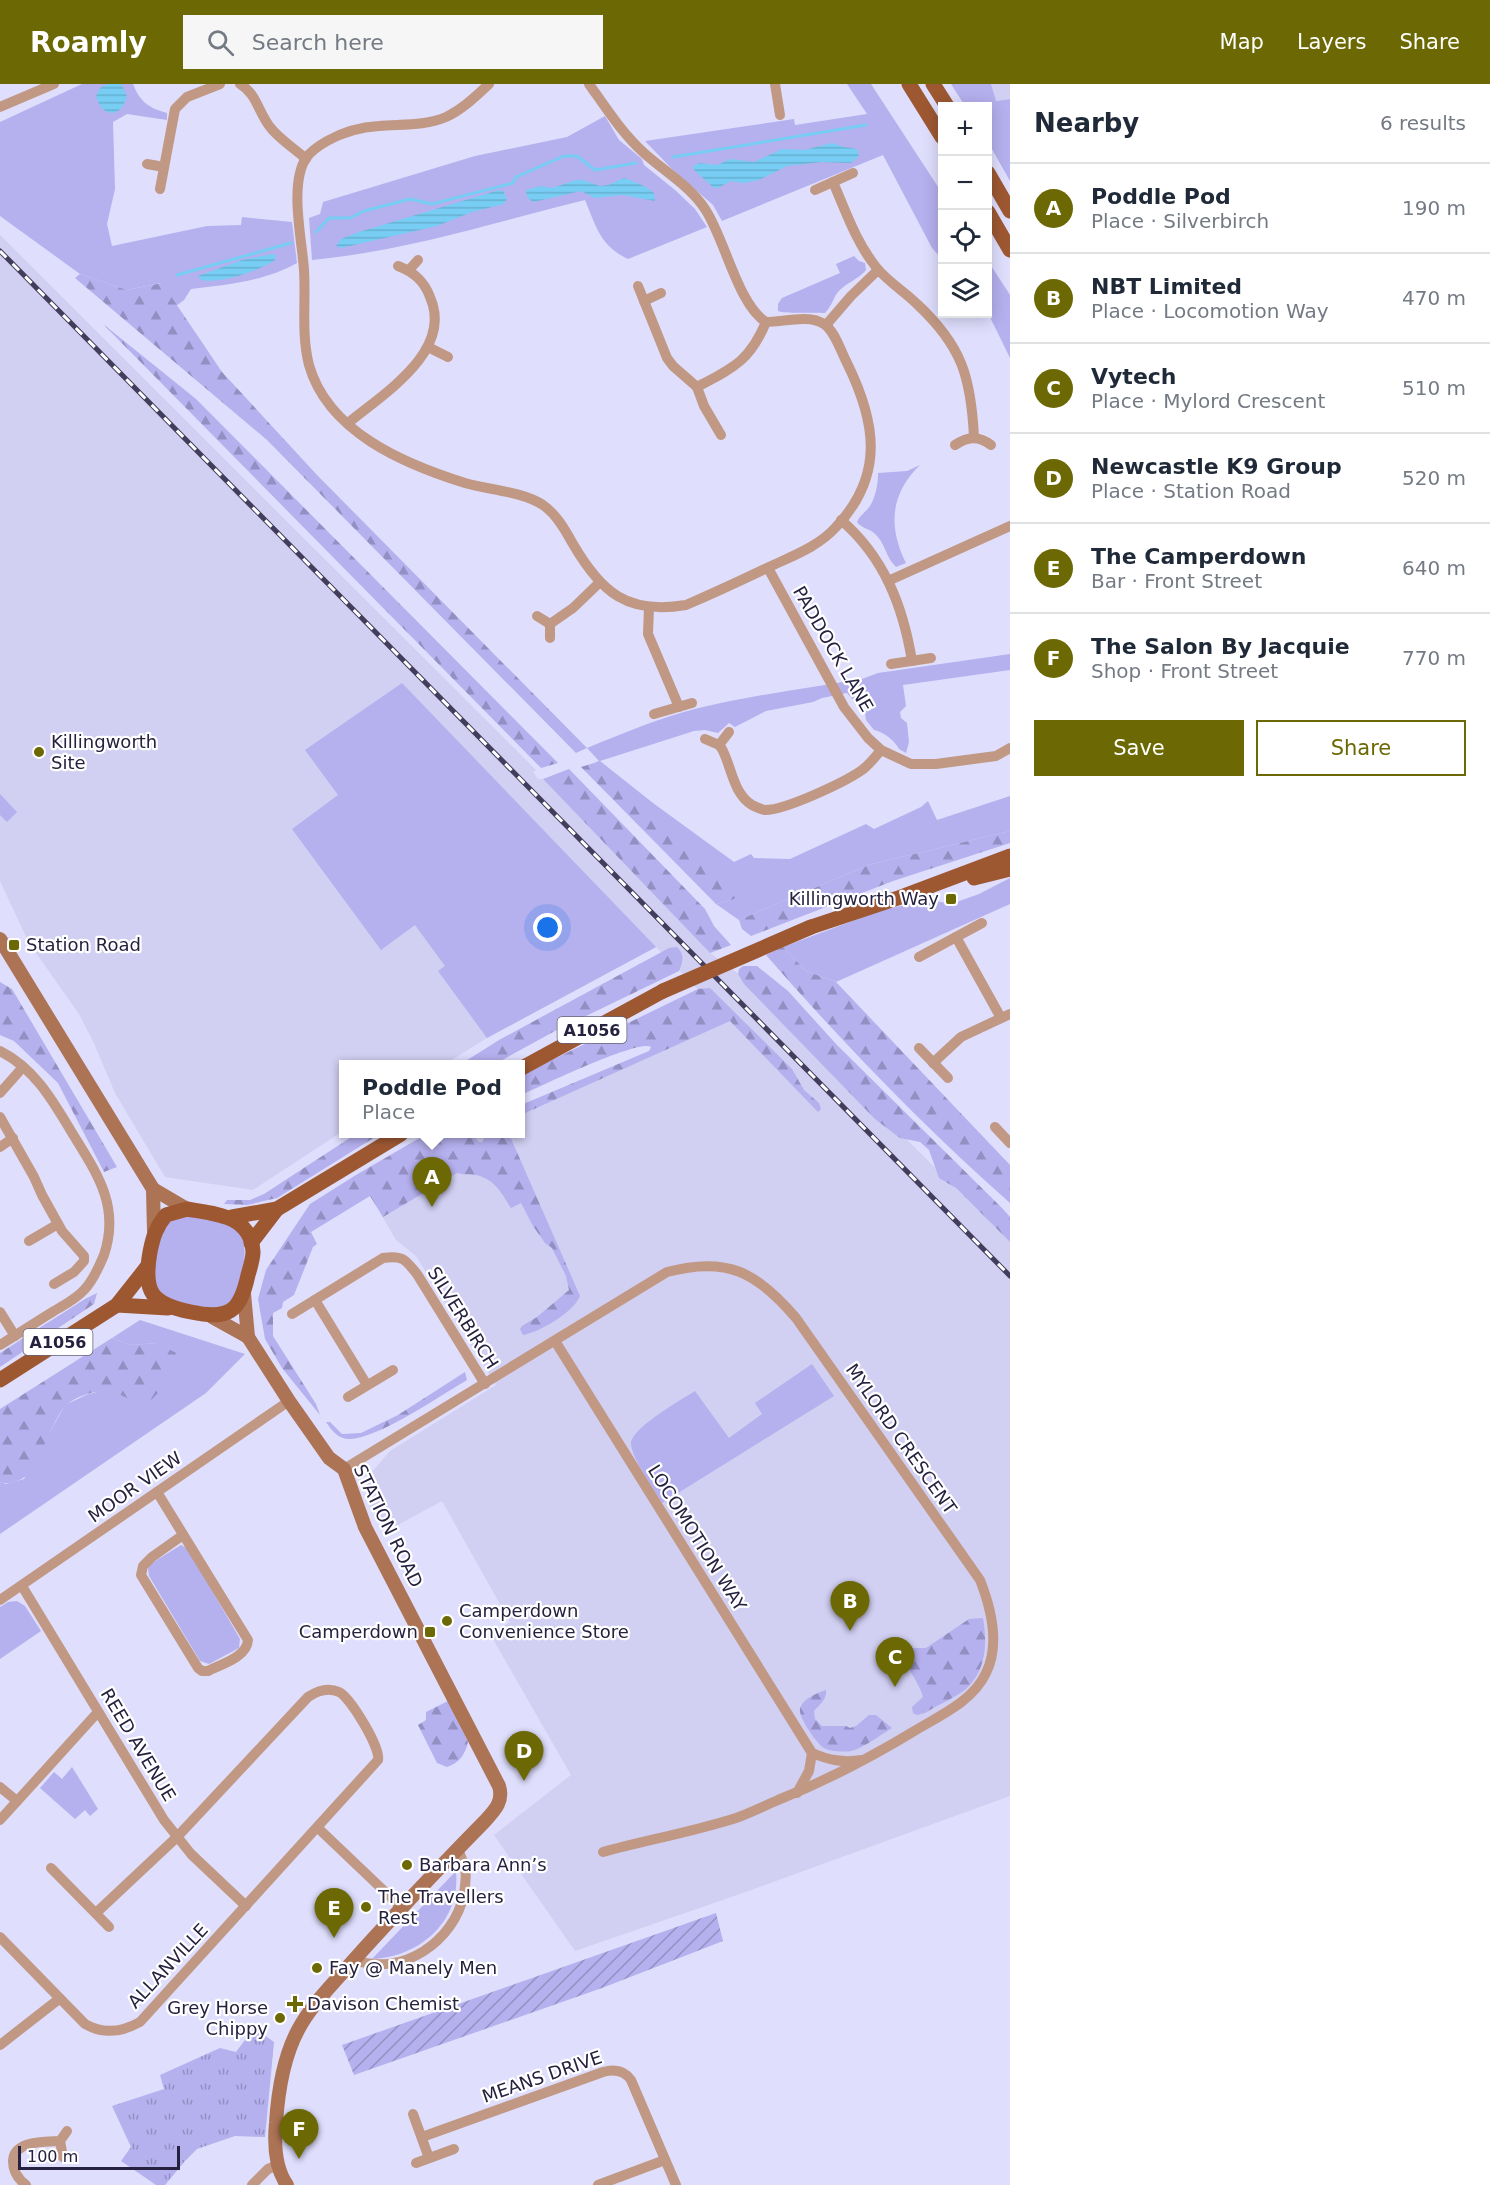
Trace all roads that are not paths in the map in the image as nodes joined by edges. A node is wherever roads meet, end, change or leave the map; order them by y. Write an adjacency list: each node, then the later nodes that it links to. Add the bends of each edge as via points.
1 (54, 84): 10 (street)
2 (220, 84): 15 (street, via 187,97 176,109)
3 (240, 84): 13 (street, via 254,97 272,130)
4 (489, 84): 13 (street, via 445,117 348,131 324,143)
5 (589, 84): 29 (street, via 632,141 704,208 748,302)
6 (775, 84): 11 (street)
7 (909, 84): 12 (main road)
8 (933, 84): 9 (main road)
9 (944, 102)
10 (0, 107)
11 (780, 115)
12 (938, 131)
13 (306, 159): 34 (street, via 298,189 309,364 315,382)
14 (147, 164): 15 (street)
15 (164, 166): 19 (street)
16 (853, 173): 18 (street)
17 (992, 181): 21 (main road)
18 (834, 182): 20 (street); 25 (street, via 854,232)
19 (160, 189)
20 (815, 190)
21 (1010, 211)
22 (992, 220): 23 (main road)
23 (1010, 250)
24 (418, 260): 31 (street, via 403,268 424,285 435,311 435,329)
25 (878, 270): 30 (street); 36 (street, via 936,322 956,349 968,381)
26 (638, 286): 28 (street)
27 (661, 293): 28 (street)
28 (644, 301): 33 (street, via 667,358)
29 (766, 322): 30 (street, via 816,320); 33 (street, via 747,357)
30 (826, 324): 39 (street, via 856,381 872,443 862,488)
31 (428, 347): 32 (street); 34 (street, via 399,382)
32 (448, 357)
33 (698, 387): 35 (street)
34 (348, 423): 43 (street, via 380,448 422,469 542,505 554,515)
35 (721, 435)
36 (974, 437): 37 (street); 38 (street)
37 (991, 445)
38 (955, 446)
39 (842, 520): 41 (street, via 822,539); 42 (street, via 864,541)
40 (1010, 526): 42 (street)
41 (768, 568): 44 (street, via 686,605); 58 (street, PADDOCK LANE, via 844,707)
42 (888, 581): 49 (street, via 904,621)
43 (599, 583): 44 (street, via 632,603); 46 (street)
44 (649, 607): 52 (street, via 648,634)
45 (537, 616): 46 (street)
46 (550, 624): 47 (street)
47 (550, 638)
48 (931, 658): 49 (street)
49 (912, 661): 50 (street)
50 (891, 664)
51 (692, 703): 52 (street)
52 (679, 707): 53 (street)
53 (654, 714)
54 (729, 732): 56 (street)
55 (705, 739): 56 (street)
56 (718, 745): 58 (street, via 744,798 766,810 847,778 871,763)
57 (1010, 748): 58 (street, PADDOCK LANE, via 996,756 936,764 911,764)
58 (881, 750)
59 (1010, 856): 61 (main road, A1056)
60 (1010, 869): 61 (main road, A1056)
61 (901, 897): 70 (main road, A1056, bridge, via 811,927 663,991)
62 (982, 923): 63 (street)
63 (956, 937): 65 (street); 66 (street)
64 (0, 939): 80 (main road)
65 (919, 957)
66 (1005, 1016): 69 (street, via 961,1037)
67 (919, 1048): 69 (street)
68 (0, 1051): 71 (street)
69 (933, 1063): 72 (street)
70 (525, 1066)
71 (23, 1067): 73 (street); 97 (street, via 51,1098 98,1176 110,1226 101,1263 84,1290)
72 (948, 1078)
73 (0, 1094)
74 (0, 1117): 76 (street)
75 (995, 1127): 78 (street)
76 (13, 1138): 79 (street); 84 (street)
77 (394, 1138): 82 (main road)
78 (1009, 1141)
79 (0, 1147)
80 (153, 1190): 81 (main road); 85 (main road)
81 (187, 1209): 83 (main road); 85 (main road, via 166,1215)
82 (277, 1209): 83 (main road); 87 (main road)
83 (232, 1217): 87 (main road)
84 (58, 1224): 86 (street); 89 (street, via 81,1251 84,1261)
85 (154, 1232): 88 (main road)
86 (29, 1241)
87 (251, 1243): 90 (main road, via 253,1253)
88 (147, 1267): 92 (main road, A1056); 93 (main road, via 152,1293)
89 (54, 1284)
90 (244, 1294): 96 (main road, via 231,1310); 98 (main road, STATION ROAD)
91 (315, 1300): 95 (street); 103 (street, SILVERBIRCH, via 383,1258 398,1256 417,1274); 104 (street)
92 (117, 1305): 93 (main road); 102 (main road, A1056)
93 (171, 1308): 96 (main road)
94 (0, 1312): 97 (street)
95 (292, 1314)
96 (212, 1317): 98 (main road, STATION ROAD)
97 (15, 1336): 100 (street)
98 (248, 1337): 106 (main road, STATION ROAD)
99 (555, 1341): 103 (street, MYLORD CRESCENT); 113 (street, LOCOMOTION WAY); 114 (street, MYLORD CRESCENT, via 667,1272 701,1266 721,1266 761,1282 795,1318 980,1580 991,1616 992,1657 977,1687 952,1709)
100 (0, 1345)
101 (393, 1370): 104 (street)
102 (0, 1380)
103 (485, 1384): 107 (street, MYLORD CRESCENT)
104 (367, 1385): 105 (street)
105 (348, 1397)
106 (289, 1401): 107 (main road, STATION ROAD, via 329,1458); 108 (street, MOOR VIEW)
107 (344, 1469): 121 (main road, STATION ROAD, via 365,1527 499,1786 501,1797 497,1807)
108 (157, 1492): 109 (street); 110 (street, MOOR VIEW)
109 (183, 1535): 109 (street, via 152,1557 141,1575 198,1668 208,1671 242,1653 248,1640)
110 (22, 1586): 111 (street, MOOR VIEW); 112 (street, REED AVENUE)
111 (0, 1600)
112 (98, 1712): 117 (street); 120 (street, REED AVENUE)
113 (812, 1753): 114 (street, via 830,1761); 116 (street, via 809,1771)
114 (871, 1758): 116 (street, MYLORD CRESCENT)
115 (0, 1787): 117 (street)
116 (798, 1792): 122 (street, MYLORD CRESCENT, via 736,1818)
117 (16, 1801): 118 (street)
118 (0, 1820)
119 (318, 1828): 120 (street, ALLANVILLE, via 379,1755 346,1696 333,1690 308,1697); 124 (street, ALLANVILLE); 125 (street)
120 (177, 1837): 124 (street, REED AVENUE); 126 (street)
121 (458, 1849): 125 (main road); 129 (street, via 465,1867 465,1888 455,1918 443,1935 425,1951 403,1961 368,1965)
122 (603, 1852)
123 (51, 1868): 126 (street)
124 (246, 1906): 130 (street, ALLANVILLE, via 155,2007 130,2027 96,2030)
125 (401, 1907): 129 (main road)
126 (96, 1913): 127 (street)
127 (109, 1927)
128 (0, 1937): 130 (street, ALLANVILLE)
129 (355, 1960): 139 (main road, via 317,2002 293,2040 278,2101)
130 (59, 1999): 131 (street)
131 (0, 2045)
132 (413, 2114): 133 (street)
133 (422, 2137): 136 (street); 137 (street, MEANS DRIVE, via 614,2070 631,2080)
134 (454, 2149): 136 (street)
135 (63, 2157): 140 (street, via 64,2136 9,2151 15,2173)
136 (429, 2158): 138 (street)
137 (665, 2160): 143 (street); 144 (street, MEANS DRIVE)
138 (416, 2163)
139 (278, 2165): 141 (street); 142 (main road)
140 (26, 2185)
141 (252, 2185)
142 (287, 2185)
143 (597, 2185)
144 (676, 2185)

